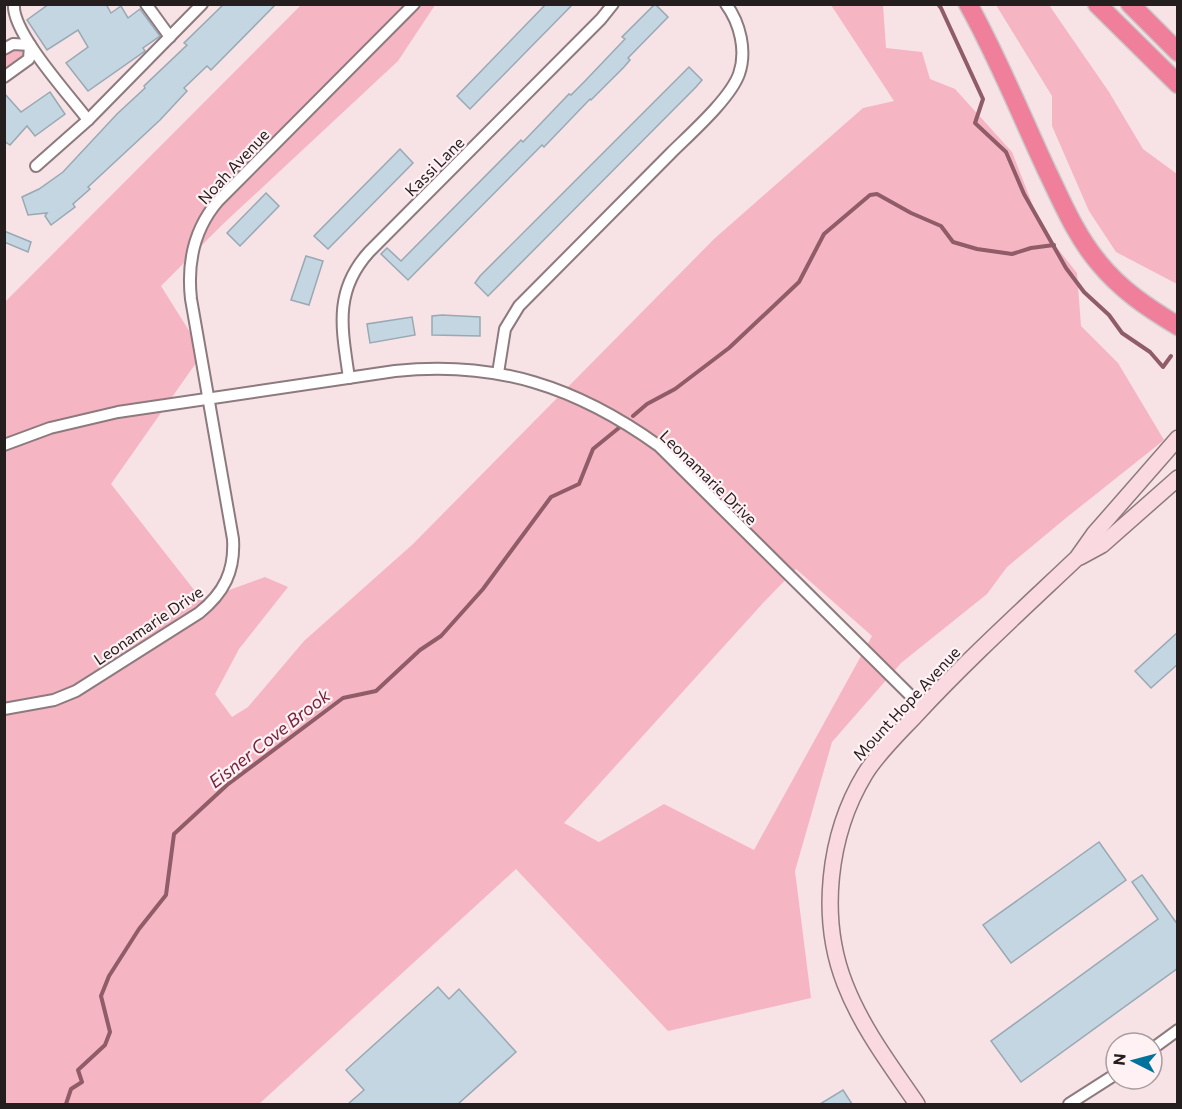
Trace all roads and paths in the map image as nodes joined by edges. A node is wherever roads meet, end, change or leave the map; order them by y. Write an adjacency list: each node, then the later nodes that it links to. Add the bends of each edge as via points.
1 (14, 4): 11 (street, via 16,18)
2 (146, 4): 10 (street)
3 (202, 4): 10 (street)
4 (414, 4): 21 (street, Noah Avenue, via 218,201 200,227 189,275)
5 (614, 4): 20 (street, Kassi Lane, via 356,268 342,310)
6 (726, 4): 19 (street, via 741,44 740,71 733,87 519,306 505,329)
7 (968, 4): 18 (highway, via 1085,244 1128,293)
8 (1097, 4): 15 (highway)
9 (1130, 4): 13 (highway)
10 (170, 37): 16 (street)
11 (30, 45): 12 (street, via 13,44); 14 (street, via 29,59); 16 (street)
12 (4, 49)
13 (1178, 52)
14 (4, 77)
15 (1178, 84)
16 (88, 120): 17 (street)
17 (36, 166)
18 (1178, 326)
19 (498, 373): 20 (street, Leonamarie Drive, via 435,368); 26 (street, Leonamarie Drive, via 541,384 593,405 659,446)
20 (349, 378): 21 (street, Leonamarie Drive)
21 (207, 398): 23 (street, Leonamarie Drive, via 95,416); 27 (street, Leonamarie Drive, via 233,539 232,566 225,584 199,613 76,691 54,700)
22 (1178, 438): 25 (street, Mount Hope Avenue)
23 (4, 445)
24 (1178, 478): 25 (street, Mount Hope Avenue, via 1102,545)
25 (1077, 558): 26 (street, Mount Hope Avenue)
26 (922, 708): 31 (street, Mount Hope Avenue, via 865,774 854,796 835,852 830,910 834,946 856,1010)
27 (4, 709)
28 (1178, 1030): 29 (street)
29 (1164, 1041)
30 (1104, 1082): 32 (street)
31 (917, 1104)
32 (1069, 1104)

